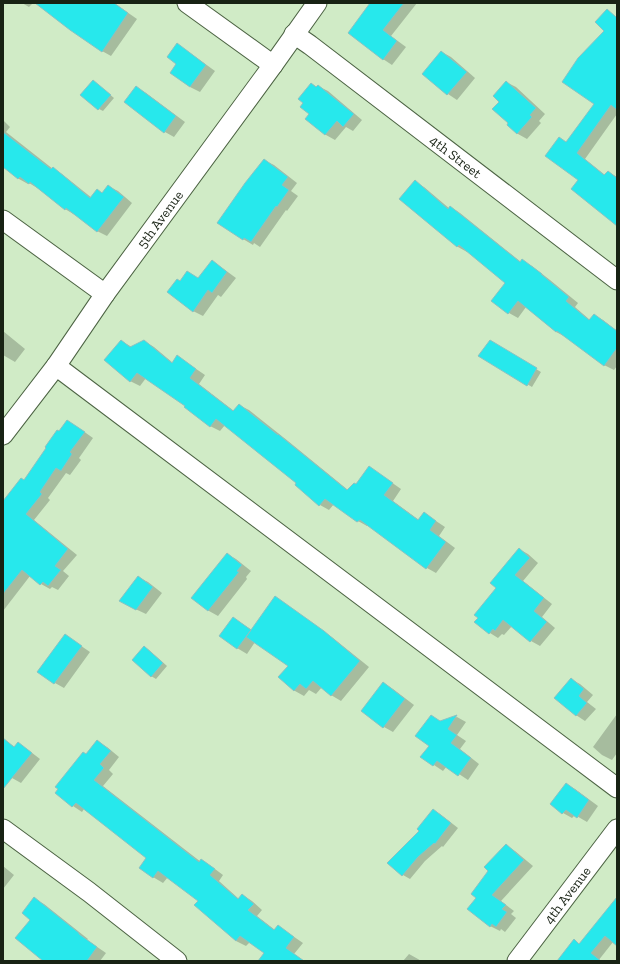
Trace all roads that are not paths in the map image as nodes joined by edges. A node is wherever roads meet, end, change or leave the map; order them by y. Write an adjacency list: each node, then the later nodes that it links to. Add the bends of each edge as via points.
1 (187, 3): 4 (street)
2 (317, 3): 3 (street, 5th Avenue)
3 (294, 34): 4 (street, 5th Avenue); 6 (street, 4th Street)
4 (274, 65): 7 (street, 5th Avenue)
5 (3, 220): 7 (street)
6 (617, 280)
7 (105, 294): 8 (street, 5th Avenue)
8 (56, 366): 9 (street, 5th Avenue); 10 (street)
9 (3, 435)
10 (617, 788)
11 (3, 829): 13 (street)
12 (617, 829): 14 (street, 4th Avenue)
13 (177, 961)
14 (517, 961)

